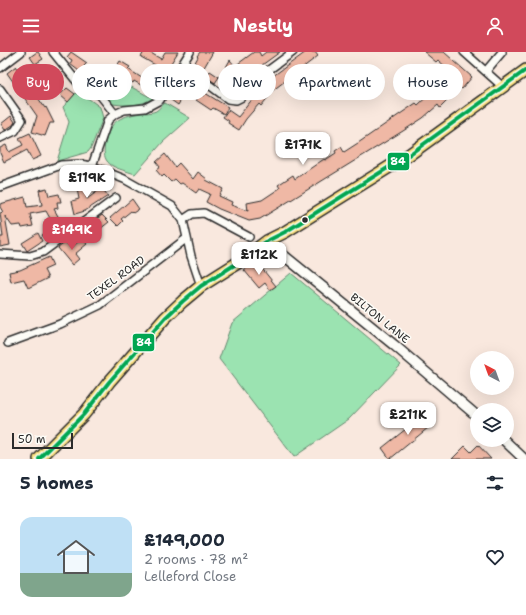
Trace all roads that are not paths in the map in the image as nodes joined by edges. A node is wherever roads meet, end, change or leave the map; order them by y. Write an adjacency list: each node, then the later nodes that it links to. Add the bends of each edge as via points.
1 (21, 52): 8 (street)
2 (53, 52): 15 (street, via 78,83 100,95)
3 (190, 52): 7 (street)
4 (293, 52): 11 (street, via 262,75 236,100 228,99)
5 (464, 52): 10 (street)
6 (502, 52): 10 (street)
7 (182, 64)
8 (0, 68)
9 (526, 70): 12 (main road)
10 (486, 71): 12 (street)
11 (210, 86)
12 (503, 86): 23 (main road, via 410,154 286,232)
13 (0, 89): 16 (street, via 22,120 15,130)
14 (160, 100): 15 (street, via 145,108 124,110)
15 (115, 114): 17 (street, via 108,120)
16 (0, 138)
17 (92, 166): 18 (street, via 60,166); 20 (street, via 124,179 172,206)
18 (0, 187)
19 (116, 198): 24 (street, via 43,252 30,256)
20 (183, 220): 21 (street, via 192,214 204,213); 22 (street)
21 (249, 237)
22 (187, 238): 25 (street); 26 (street, TEXEL ROAD, via 100,305 60,324)
23 (267, 241): 25 (main road); 27 (street, BILTON LANE)
24 (0, 254)
25 (201, 286): 29 (main road, via 165,318 84,414)
26 (8, 343)
27 (470, 410)
28 (511, 447): 30 (street)
29 (39, 459)
30 (524, 459)

